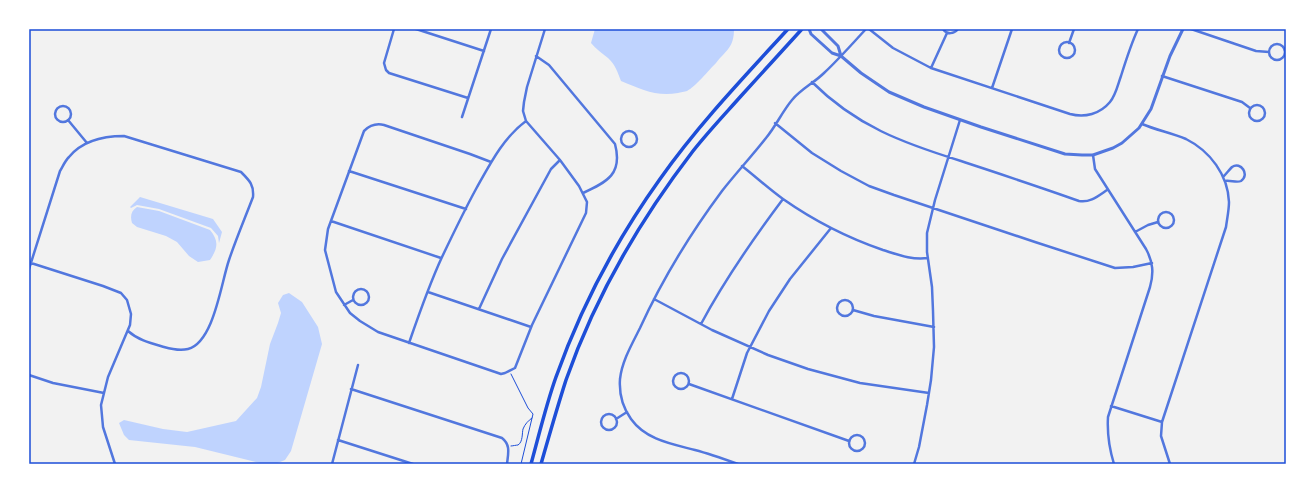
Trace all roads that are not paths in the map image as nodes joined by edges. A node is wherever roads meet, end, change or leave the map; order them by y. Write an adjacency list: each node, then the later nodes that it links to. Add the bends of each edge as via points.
1 (394, 29): 28 (street, via 384,63 389,73)
2 (416, 29): 20 (street)
3 (491, 29): 20 (street)
4 (545, 29): 22 (street)
5 (788, 29): 90 (main road, via 684,146 623,236 570,343 546,407)
6 (802, 29): 91 (main road, via 694,150 668,184 632,240 602,296 579,347 556,411)
7 (809, 29): 23 (street, via 811,34 832,53)
8 (820, 29): 23 (street, via 838,46)
9 (866, 29): 23 (street)
10 (869, 29): 24 (street, via 892,48)
11 (943, 29): 18 (street)
12 (958, 29): 18 (street)
13 (1012, 29): 27 (street)
14 (1074, 29): 19 (street)
15 (1138, 29): 27 (street, via 1113,98 1095,113 1082,116 1070,114)
16 (1183, 29): 25 (street)
17 (1191, 29): 21 (street, via 1256,51)
18 (947, 33): 24 (street)
19 (1069, 43): 19 (street, via 1074,48 1074,53 1069,58 1064,58 1059,52 1060,46)
20 (484, 51): 28 (street)
21 (1269, 52): 21 (street, via 1270,47 1277,44 1282,45 1285,51 1284,56 1277,60)
22 (536, 56): 33 (street, via 524,102); 38 (street, via 549,65)
23 (841, 56): 26 (street); 32 (street, via 889,92)
24 (931, 68): 27 (street)
25 (1162, 76): 29 (street, via 1242,102); 35 (street, via 1151,109)
26 (812, 82): 34 (street, via 792,100); 40 (street, via 830,100 876,130 908,144)
27 (992, 88)
28 (468, 98): 30 (street)
29 (1250, 108): 29 (street, via 1254,105 1261,106 1265,113 1264,117 1256,121 1251,119)
30 (462, 118)
31 (68, 120): 31 (street, via 64,122 57,119 55,112 58,107 66,106 70,110); 37 (street)
32 (960, 120): 39 (street, via 1065,154); 40 (street)
33 (526, 121): 41 (street); 42 (street, via 504,143)
34 (775, 124): 43 (street); 51 (street, via 812,153 850,176 883,192)
35 (1142, 124): 39 (street, via 1122,144); 45 (street, via 1185,139 1199,147 1211,158)
36 (622, 142): 36 (street, via 621,138 626,132 631,132 637,137 636,144 631,147 625,147); 38 (street)
37 (88, 143): 58 (street, via 69,157 60,171); 70 (street, via 104,137 124,136 241,172 251,183 253,190 253,197 206,334 188,349 173,349 141,340)
38 (615, 144): 48 (street, via 617,160 614,172 607,181)
39 (1093, 155): 47 (street, via 1095,169)
40 (949, 157): 47 (street, via 1079,201 1087,201); 51 (street)
41 (560, 160): 48 (street); 65 (street, via 551,169 502,259)
42 (491, 162): 44 (street, via 379,124 371,125 364,131); 50 (street)
43 (742, 166): 49 (street); 62 (street, via 690,237)
44 (349, 171): 50 (street); 52 (street)
45 (1223, 177): 46 (street); 46 (street, via 1233,167 1243,168 1241,181)
46 (1225, 181): 83 (street, via 1229,202 1226,227)
47 (1107, 190): 55 (street)
48 (583, 193): 68 (street, via 587,202 586,212)
49 (783, 199): 54 (street); 67 (street, via 744,252)
50 (466, 209): 56 (street)
51 (933, 209): 57 (street, via 927,233); 59 (street, via 1115,268)
52 (331, 221): 56 (street); 64 (street, via 325,250 336,292)
53 (1158, 222): 53 (street, via 1159,215 1163,212 1170,213 1173,217 1173,223 1169,227 1164,228); 55 (street)
54 (831, 228): 57 (street, via 909,258); 72 (street, via 790,279)
55 (1135, 232): 59 (street)
56 (441, 258): 61 (street)
57 (928, 258): 69 (street)
58 (31, 263): 60 (street); 70 (street, via 121,293 131,314)
59 (1152, 263): 80 (street, via 1150,287)
60 (29, 269)
61 (428, 292): 65 (street); 71 (street)
62 (654, 299): 67 (street); 81 (street, via 622,371 620,390)
63 (353, 300): 63 (street, via 353,295 358,290 368,294 365,304 360,305); 64 (street)
64 (344, 305): 71 (street, via 371,329)
65 (479, 310): 68 (street)
66 (853, 310): 66 (street, via 850,315 844,316 838,311 838,306 842,300 847,300 852,303); 69 (street)
67 (701, 324): 72 (street)
68 (532, 327): 71 (street, via 515,368 501,374)
69 (934, 327): 78 (street)
70 (128, 331): 77 (street, via 108,377)
71 (409, 343)
72 (750, 347): 78 (street, via 840,378); 79 (street)
73 (358, 366): 76 (street)
74 (29, 375): 77 (street, via 53,383)
75 (689, 384): 75 (street, via 683,389 678,388 674,378 678,374 686,374); 79 (street)
76 (351, 389): 84 (street); 89 (street, via 502,438 509,446)
77 (104, 393): 86 (street, via 101,405 103,427)
78 (929, 393): 93 (street)
79 (732, 399): 85 (street)
80 (1111, 406): 83 (street); 94 (street, via 1107,435)
81 (627, 412): 82 (street); 92 (street, via 638,427 654,438)
82 (616, 419): 82 (street, via 616,425 610,430 601,425 602,418 606,415 611,414)
83 (1162, 422): 95 (street, via 1161,436)
84 (338, 440): 87 (street); 88 (street)
85 (849, 441): 85 (street, via 855,435 860,436 864,440 864,445 854,451 849,446)
86 (115, 464)
87 (332, 464)
88 (413, 464)
89 (507, 464)
90 (531, 464)
91 (541, 464)
92 (738, 464)
93 (914, 464)
94 (1114, 464)
95 (1170, 464)

